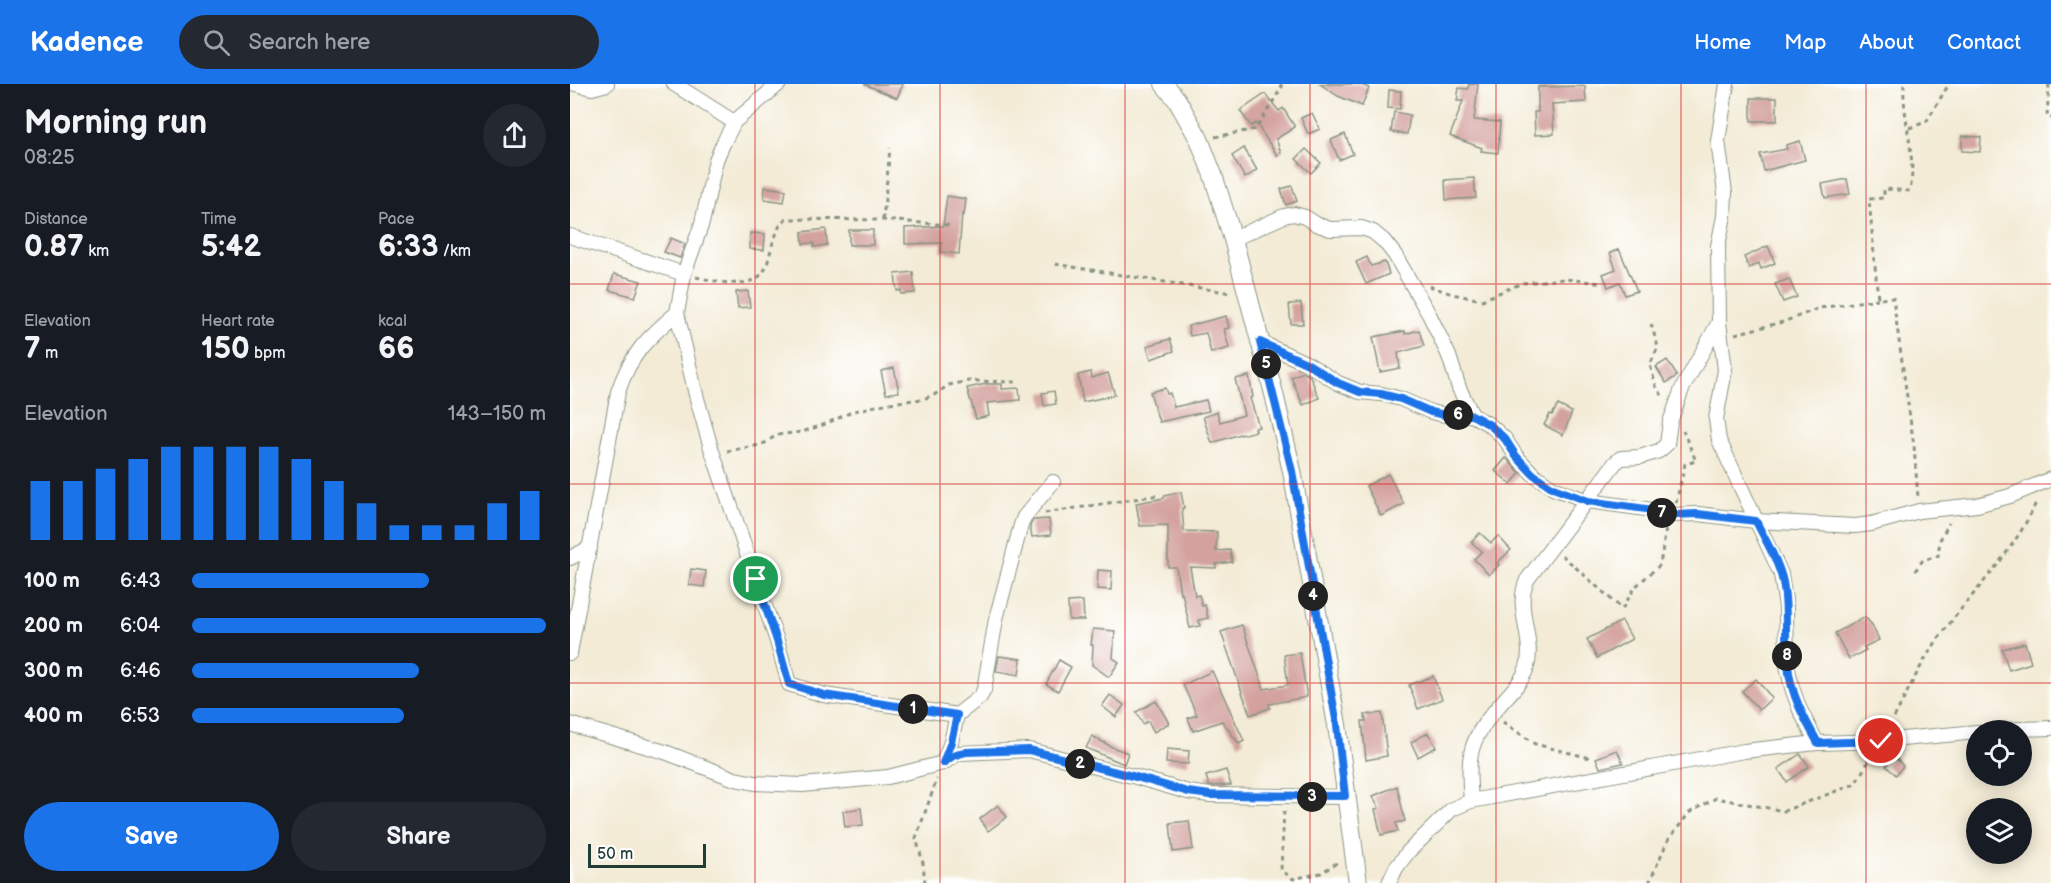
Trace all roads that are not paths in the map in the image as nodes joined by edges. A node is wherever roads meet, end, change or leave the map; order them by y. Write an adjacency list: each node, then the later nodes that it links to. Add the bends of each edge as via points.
1 (574, 84): 2 (street, via 592,88)
2 (607, 84)
3 (674, 84): 9 (street)
4 (758, 84): 8 (street)
5 (779, 84): 8 (street)
6 (1164, 84): 11 (street, via 1199,140)
7 (1727, 84): 14 (street, via 1718,141 1725,193 1718,246)
8 (762, 99): 9 (street)
9 (734, 122): 12 (street, via 716,160 702,223)
10 (570, 236): 12 (street)
11 (1233, 239): 15 (street); 16 (street, via 1294,214 1330,230 1362,228 1373,232 1395,255 1430,316)
12 (684, 274): 13 (street)
13 (677, 313): 22 (street, via 650,336 625,371); 25 (street, via 711,448 789,684 824,695)
14 (1719, 322): 20 (street, via 1688,377 1670,422 1667,444 1648,455 1621,458); 21 (street, via 1725,370 1716,420 1719,440)
15 (1260, 342): 16 (street, via 1360,392 1391,397 1445,415); 32 (street, via 1292,471 1337,725)
16 (1472, 415): 20 (street, via 1505,439 1533,474 1553,488)
17 (2051, 469): 18 (street)
18 (2048, 481): 21 (street, via 1977,505 1919,511 1871,524)
19 (1053, 482): 25 (street, via 1024,517 996,619 984,690 980,698)
20 (1588, 501): 21 (street, via 1673,515); 33 (street, via 1522,591 1528,664 1523,678 1492,714 1471,748)
21 (1756, 521): 30 (street, via 1781,574 1792,688)
22 (590, 548): 23 (street); 24 (street)
23 (570, 558)
24 (570, 653)
25 (957, 715): 31 (street)
26 (570, 724): 31 (street, via 755,783 802,785 888,777)
27 (2051, 728): 28 (street)
28 (2032, 729)
29 (1966, 733): 30 (street)
30 (1818, 743): 33 (street, via 1744,751)
31 (943, 763): 32 (street, via 966,752 1029,750 1188,792)
32 (1345, 796): 34 (street)
33 (1471, 801): 35 (street, via 1452,809 1414,846)
34 (1358, 883)
35 (1389, 883)

